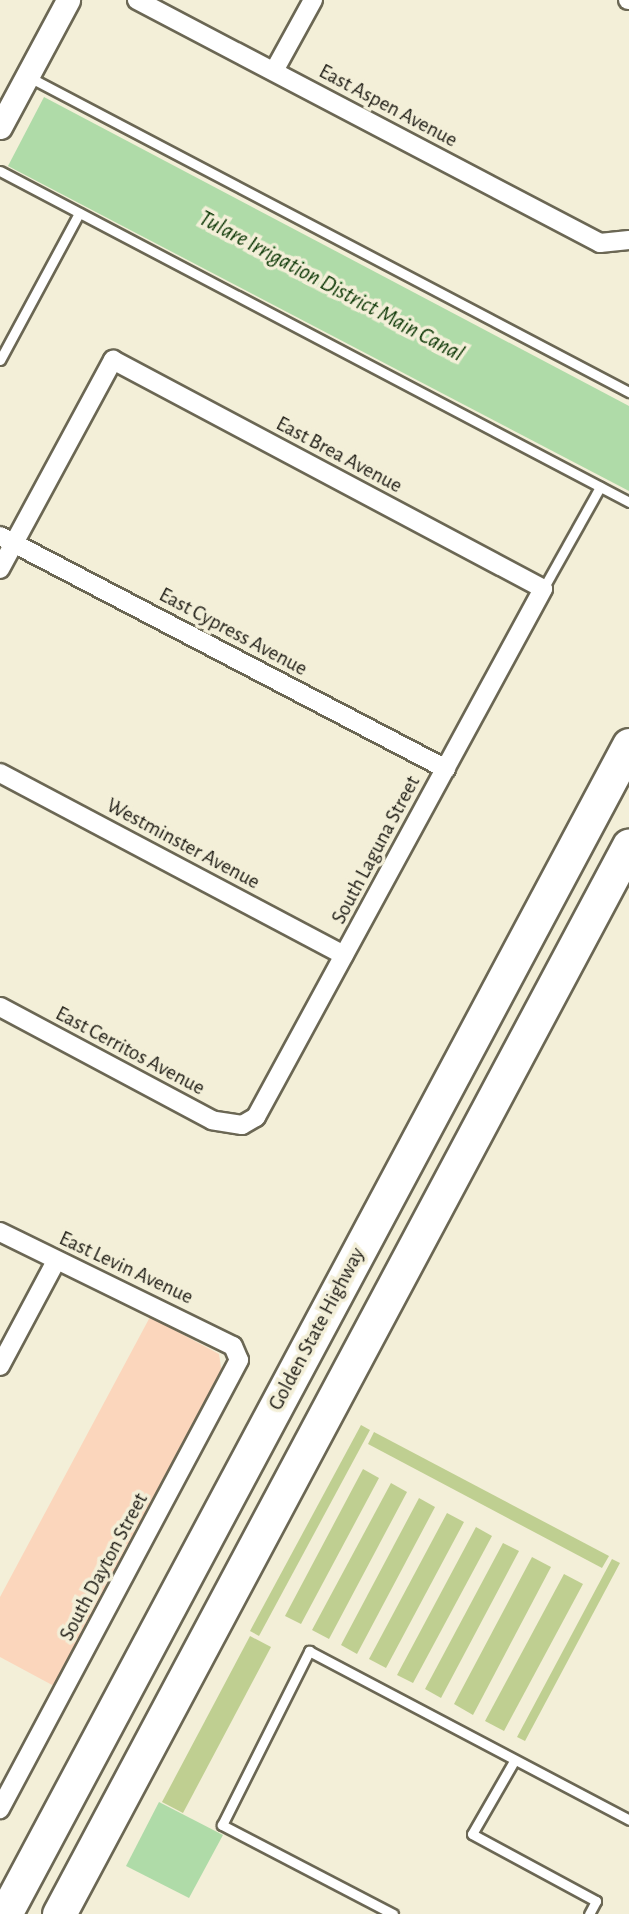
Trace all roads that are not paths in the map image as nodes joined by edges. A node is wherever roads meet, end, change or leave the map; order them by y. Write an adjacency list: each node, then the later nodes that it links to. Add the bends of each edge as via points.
1 (68, 0): 5 (street)
2 (138, 0): 4 (street, East Aspen Avenue)
3 (313, 0): 4 (street)
4 (274, 71): 9 (street, East Aspen Avenue, via 600,243)
5 (27, 76): 6 (street); 11 (lane)
6 (0, 127)
7 (0, 171): 8 (lane)
8 (79, 213): 10 (lane); 12 (lane)
9 (624, 243)
10 (0, 360)
11 (629, 392)
12 (600, 487): 13 (lane); 16 (lane)
13 (629, 502)
14 (7, 540): 15 (street); 16 (street, East Brea Avenue, via 113,360); 18 (street, East Cypress Avenue)
15 (0, 569)
16 (543, 589): 18 (street, South Laguna Street)
17 (629, 745): 31 (highway, Golden State Highway)
18 (446, 769): 21 (street, South Laguna Street)
19 (0, 774): 21 (street, Westminster Avenue)
20 (629, 845): 32 (highway)
21 (344, 955): 23 (street, South Laguna Street, via 266,1105)
22 (0, 1007): 23 (street, East Cerritos Avenue, via 212,1120)
23 (242, 1125)
24 (0, 1232): 25 (street, East Levin Avenue)
25 (56, 1261): 26 (street, East Levin Avenue); 27 (street)
26 (233, 1346): 29 (street, South Dayton Street, via 239,1360 232,1379)
27 (0, 1366)
28 (514, 1761): 30 (lane); 33 (lane, via 309,1651 222,1825); 34 (lane, via 472,1834 596,1901)
29 (0, 1809)
30 (629, 1820)
31 (5, 1914)
32 (59, 1914)
33 (393, 1914)
34 (589, 1914)

